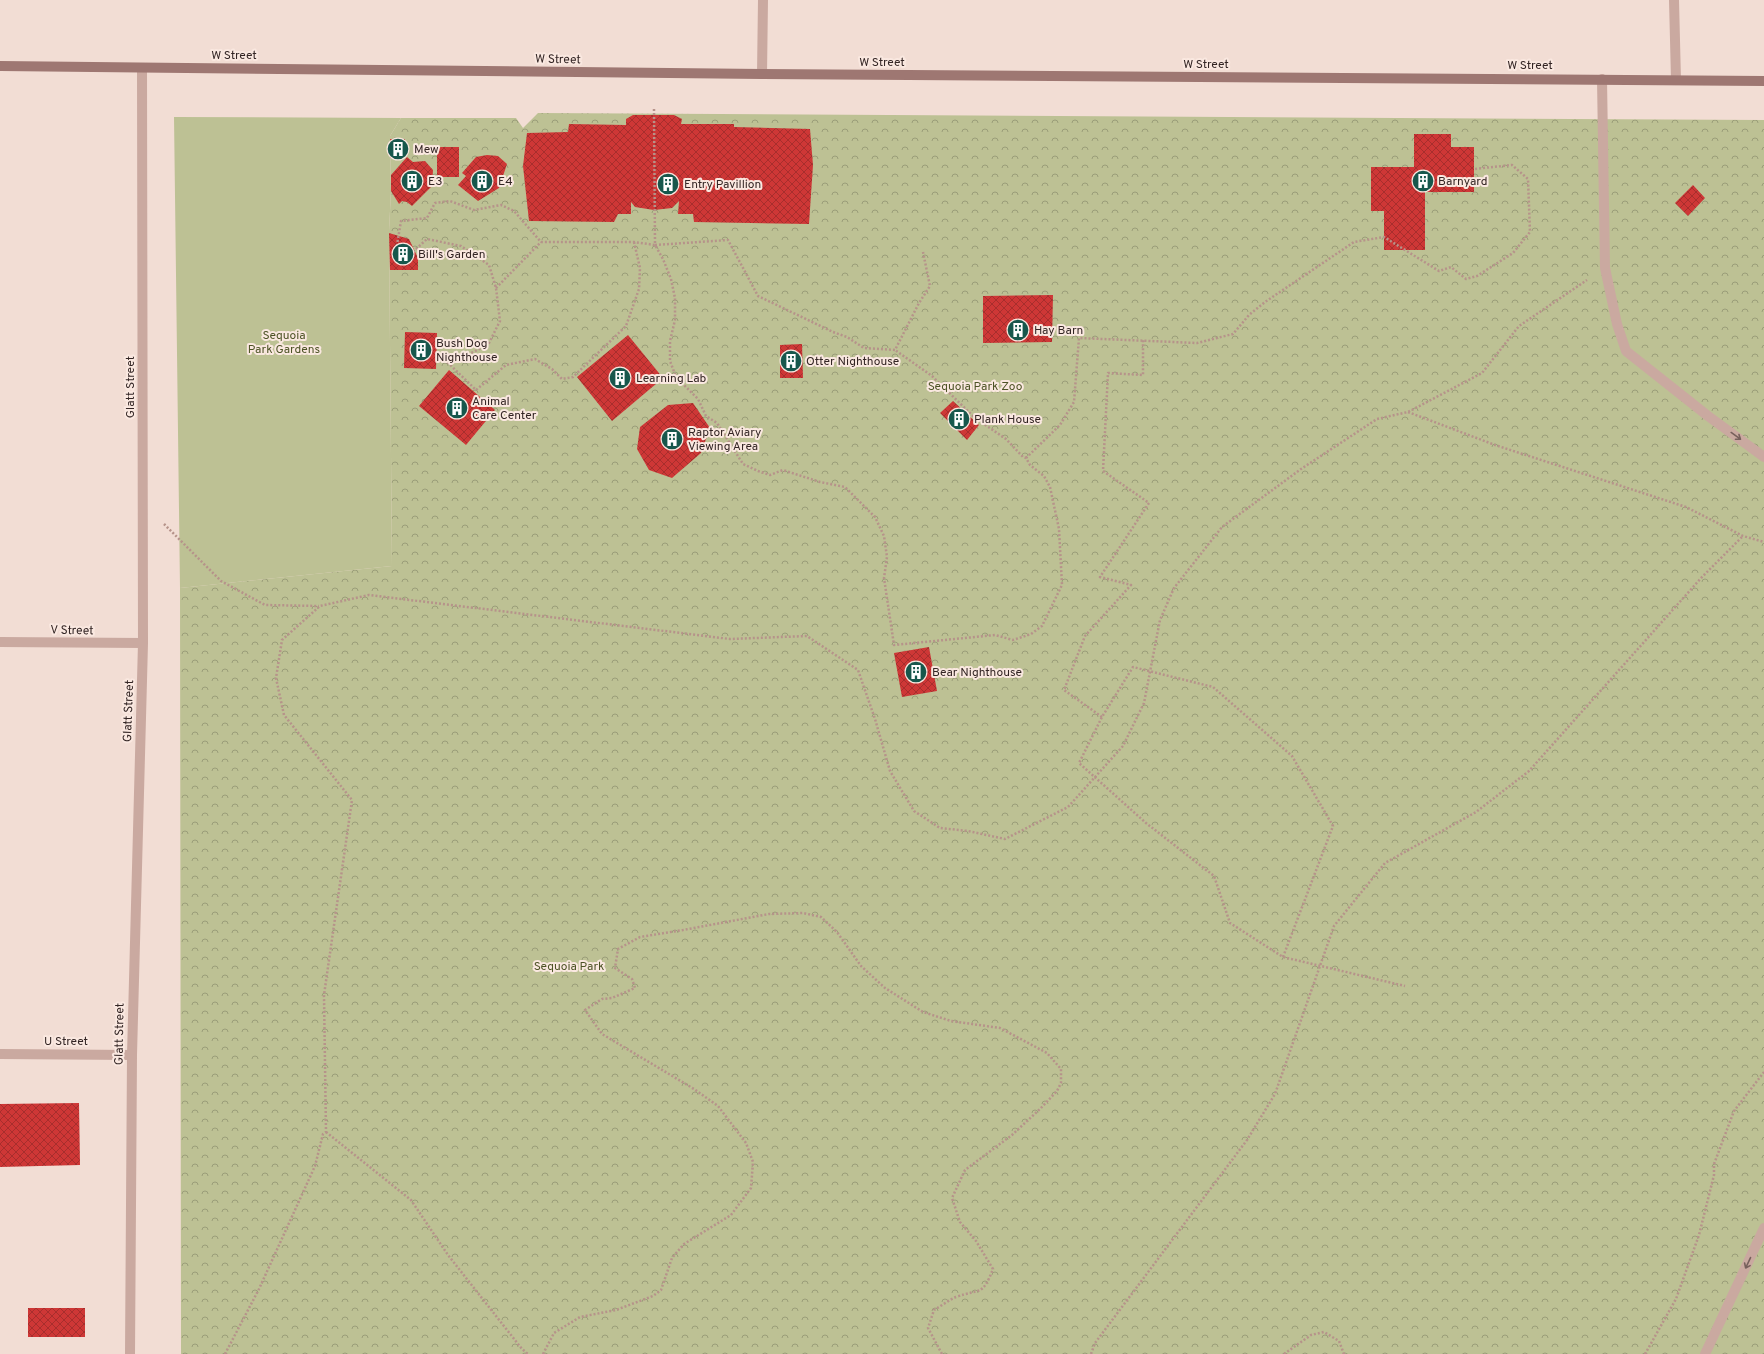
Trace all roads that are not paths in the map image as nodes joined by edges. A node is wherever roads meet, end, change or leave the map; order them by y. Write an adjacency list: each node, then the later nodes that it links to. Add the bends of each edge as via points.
1 (763, 0): 5 (street)
2 (1674, 0): 7 (street)
3 (0, 66): 4 (main road, W Street)
4 (142, 68): 5 (main road, W Street); 11 (street, Glatt Street)
5 (762, 74): 6 (main road, W Street)
6 (1602, 79): 7 (main road, W Street); 9 (street, one-way to 9, via 1605,268 1617,324 1626,351)
7 (1676, 80): 8 (main road, W Street)
8 (1764, 81)
9 (1764, 457)
10 (0, 642): 11 (street, V Street)
11 (143, 643): 13 (street, Glatt Street)
12 (0, 1054): 13 (street, U Street)
13 (132, 1055): 15 (street, Glatt Street)
14 (1764, 1228): 16 (street, one-way to 16)
15 (130, 1354)
16 (1705, 1354)

